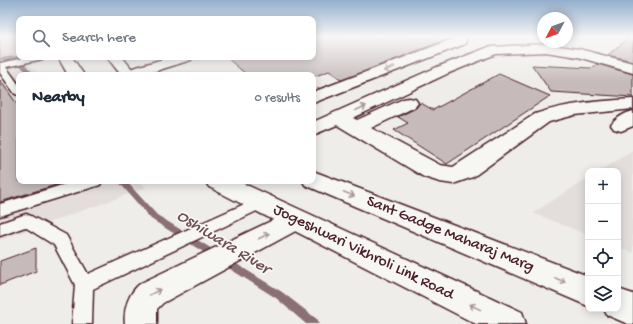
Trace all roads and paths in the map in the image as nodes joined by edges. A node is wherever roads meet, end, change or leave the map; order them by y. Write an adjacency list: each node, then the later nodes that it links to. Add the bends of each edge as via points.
1 (431, 52): 16 (street, one-way to 16)
2 (475, 52): 19 (street, one-way to 2)
3 (573, 52): 9 (street)
4 (27, 60): 8 (lane)
5 (67, 60): 10 (street)
6 (116, 60): 11 (street)
7 (176, 60): 12 (street)
8 (0, 66): 15 (lane)
9 (633, 68)
10 (74, 72)
11 (126, 72)
12 (138, 72)
13 (633, 81): 14 (street, via 604,66 560,59 513,59)
14 (442, 87)
15 (16, 88)
16 (316, 97)
17 (421, 97): 19 (street)
18 (633, 104): 19 (street, via 573,110 542,118 465,171 453,176 444,176 432,171)
19 (347, 123): 20 (street)
20 (316, 128)
21 (316, 180): 29 (street, Sant Gadge Maharaj Marg, one-way to 29)
22 (78, 184): 25 (lane)
23 (223, 184): 24 (street, Jogeshwari Vikhroli Link Road)
24 (260, 203): 26 (street, Jogeshwari Vikhroli Link Road); 28 (lane)
25 (0, 210)
26 (294, 220): 33 (street, one-way to 26, via 140,312 146,297); 34 (street, Jogeshwari Vikhroli Link Road, one-way to 26)
27 (0, 230): 28 (lane, via 26,220 60,240)
28 (84, 284): 32 (lane)
29 (585, 290)
30 (621, 305): 31 (street)
31 (633, 310)
32 (82, 324)
33 (141, 324)
34 (510, 324)

